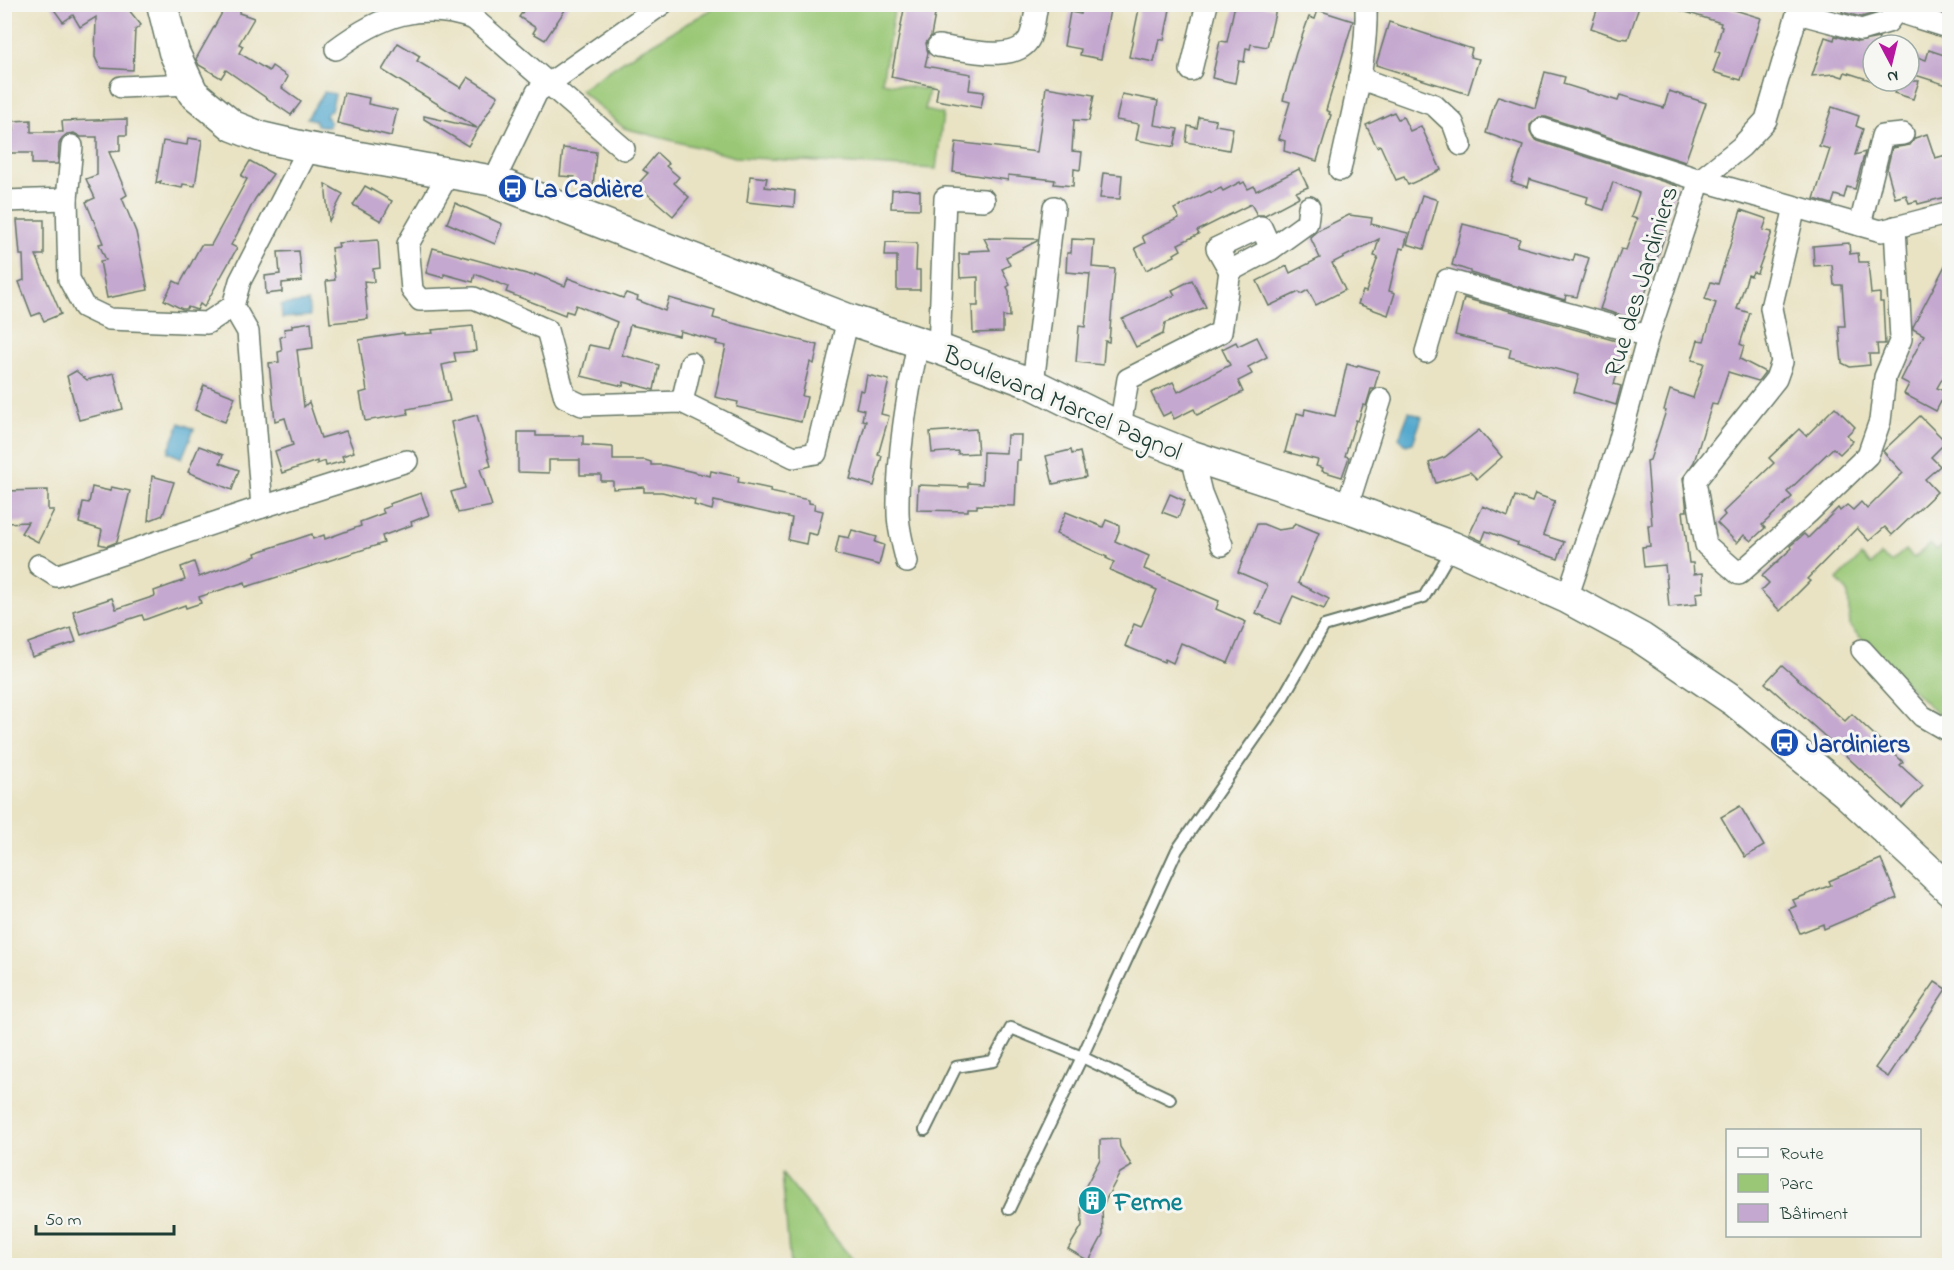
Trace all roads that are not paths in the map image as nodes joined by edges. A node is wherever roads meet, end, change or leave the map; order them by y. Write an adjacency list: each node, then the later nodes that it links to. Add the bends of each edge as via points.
1 (162, 4): 12 (street, Boulevard Marcel Pagnol, via 174,52)
2 (662, 4): 13 (street)
3 (1037, 4): 8 (street, via 1030,38 1019,49 1001,55)
4 (1207, 4): 10 (street)
5 (1366, 4): 11 (street)
6 (1799, 9): 7 (street, via 1861,30 1888,22 1896,11); 23 (street, Rue des Jardiniers, via 1766,120 1741,147)
7 (1950, 28)
8 (939, 46)
9 (336, 49): 13 (street, via 406,10 456,10 474,19)
10 (1191, 70)
11 (1359, 78): 17 (street, via 1434,105 1453,123); 21 (street)
12 (189, 84): 14 (street); 19 (street, Boulevard Marcel Pagnol, via 193,93 233,126)
13 (548, 85): 20 (street); 24 (street, via 537,92)
14 (121, 87)
15 (1542, 129): 23 (street)
16 (1903, 134): 32 (street, via 1882,136)
17 (1461, 145)
18 (72, 146): 25 (street)
19 (309, 148): 22 (street, Boulevard Marcel Pagnol); 34 (street, via 240,281)
20 (624, 149)
21 (1340, 170)
22 (450, 173): 24 (street, Boulevard Marcel Pagnol); 42 (street, via 408,244 412,290 420,300 474,298 547,330 565,397 582,405)
23 (1700, 180): 30 (street); 36 (street, Rue des Jardiniers)
24 (494, 181): 35 (street, Boulevard Marcel Pagnol)
25 (67, 199): 27 (street); 34 (street, via 69,279 84,307 109,319 207,322)
26 (984, 200): 37 (street, via 945,198)
27 (4, 201)
28 (1054, 207): 40 (street)
29 (1309, 207): 43 (street, via 1306,223 1271,249 1230,271 1221,332 1128,379)
30 (1795, 207): 32 (street); 33 (street, via 1771,308 1782,362 1776,379 1695,481 1706,545 1739,574 1868,455 1880,421 1886,377 1901,339)
31 (1950, 213): 33 (street)
32 (1860, 225): 33 (street, via 1881,231)
33 (1895, 227)
34 (233, 306): 46 (street, via 248,332)
35 (848, 319): 37 (street, Boulevard Marcel Pagnol); 42 (street, via 816,453 794,457)
36 (1648, 336): 38 (street, via 1447,280); 52 (street, Rue des Jardiniers, via 1618,446)
37 (929, 346): 40 (street, Boulevard Marcel Pagnol); 50 (street, via 908,395 900,470 898,515)
38 (1426, 352)
39 (691, 363): 42 (street)
40 (1033, 384): 43 (street, Boulevard Marcel Pagnol)
41 (1381, 399): 47 (street)
42 (682, 402)
43 (1120, 427): 44 (street, Boulevard Marcel Pagnol)
44 (1192, 456): 47 (street, Boulevard Marcel Pagnol); 48 (street, via 1201,494)
45 (407, 461): 46 (street)
46 (262, 507): 51 (street, via 56,576)
47 (1347, 507): 49 (street, Boulevard Marcel Pagnol)
48 (1222, 545)
49 (1453, 547): 52 (street, Boulevard Marcel Pagnol); 56 (lane, via 1424,597 1324,626 1279,705 1177,850)
50 (907, 562)
51 (39, 565)
52 (1567, 598): 55 (street, Boulevard Marcel Pagnol, via 1641,638 1734,701 1846,793)
53 (1862, 650): 54 (street, via 1922,716)
54 (1950, 732)
55 (1950, 890)
56 (1082, 1057): 57 (lane); 58 (lane, via 1011,1028 993,1060 956,1066); 59 (lane)
57 (1170, 1100)
58 (925, 1130)
59 (1009, 1209)

